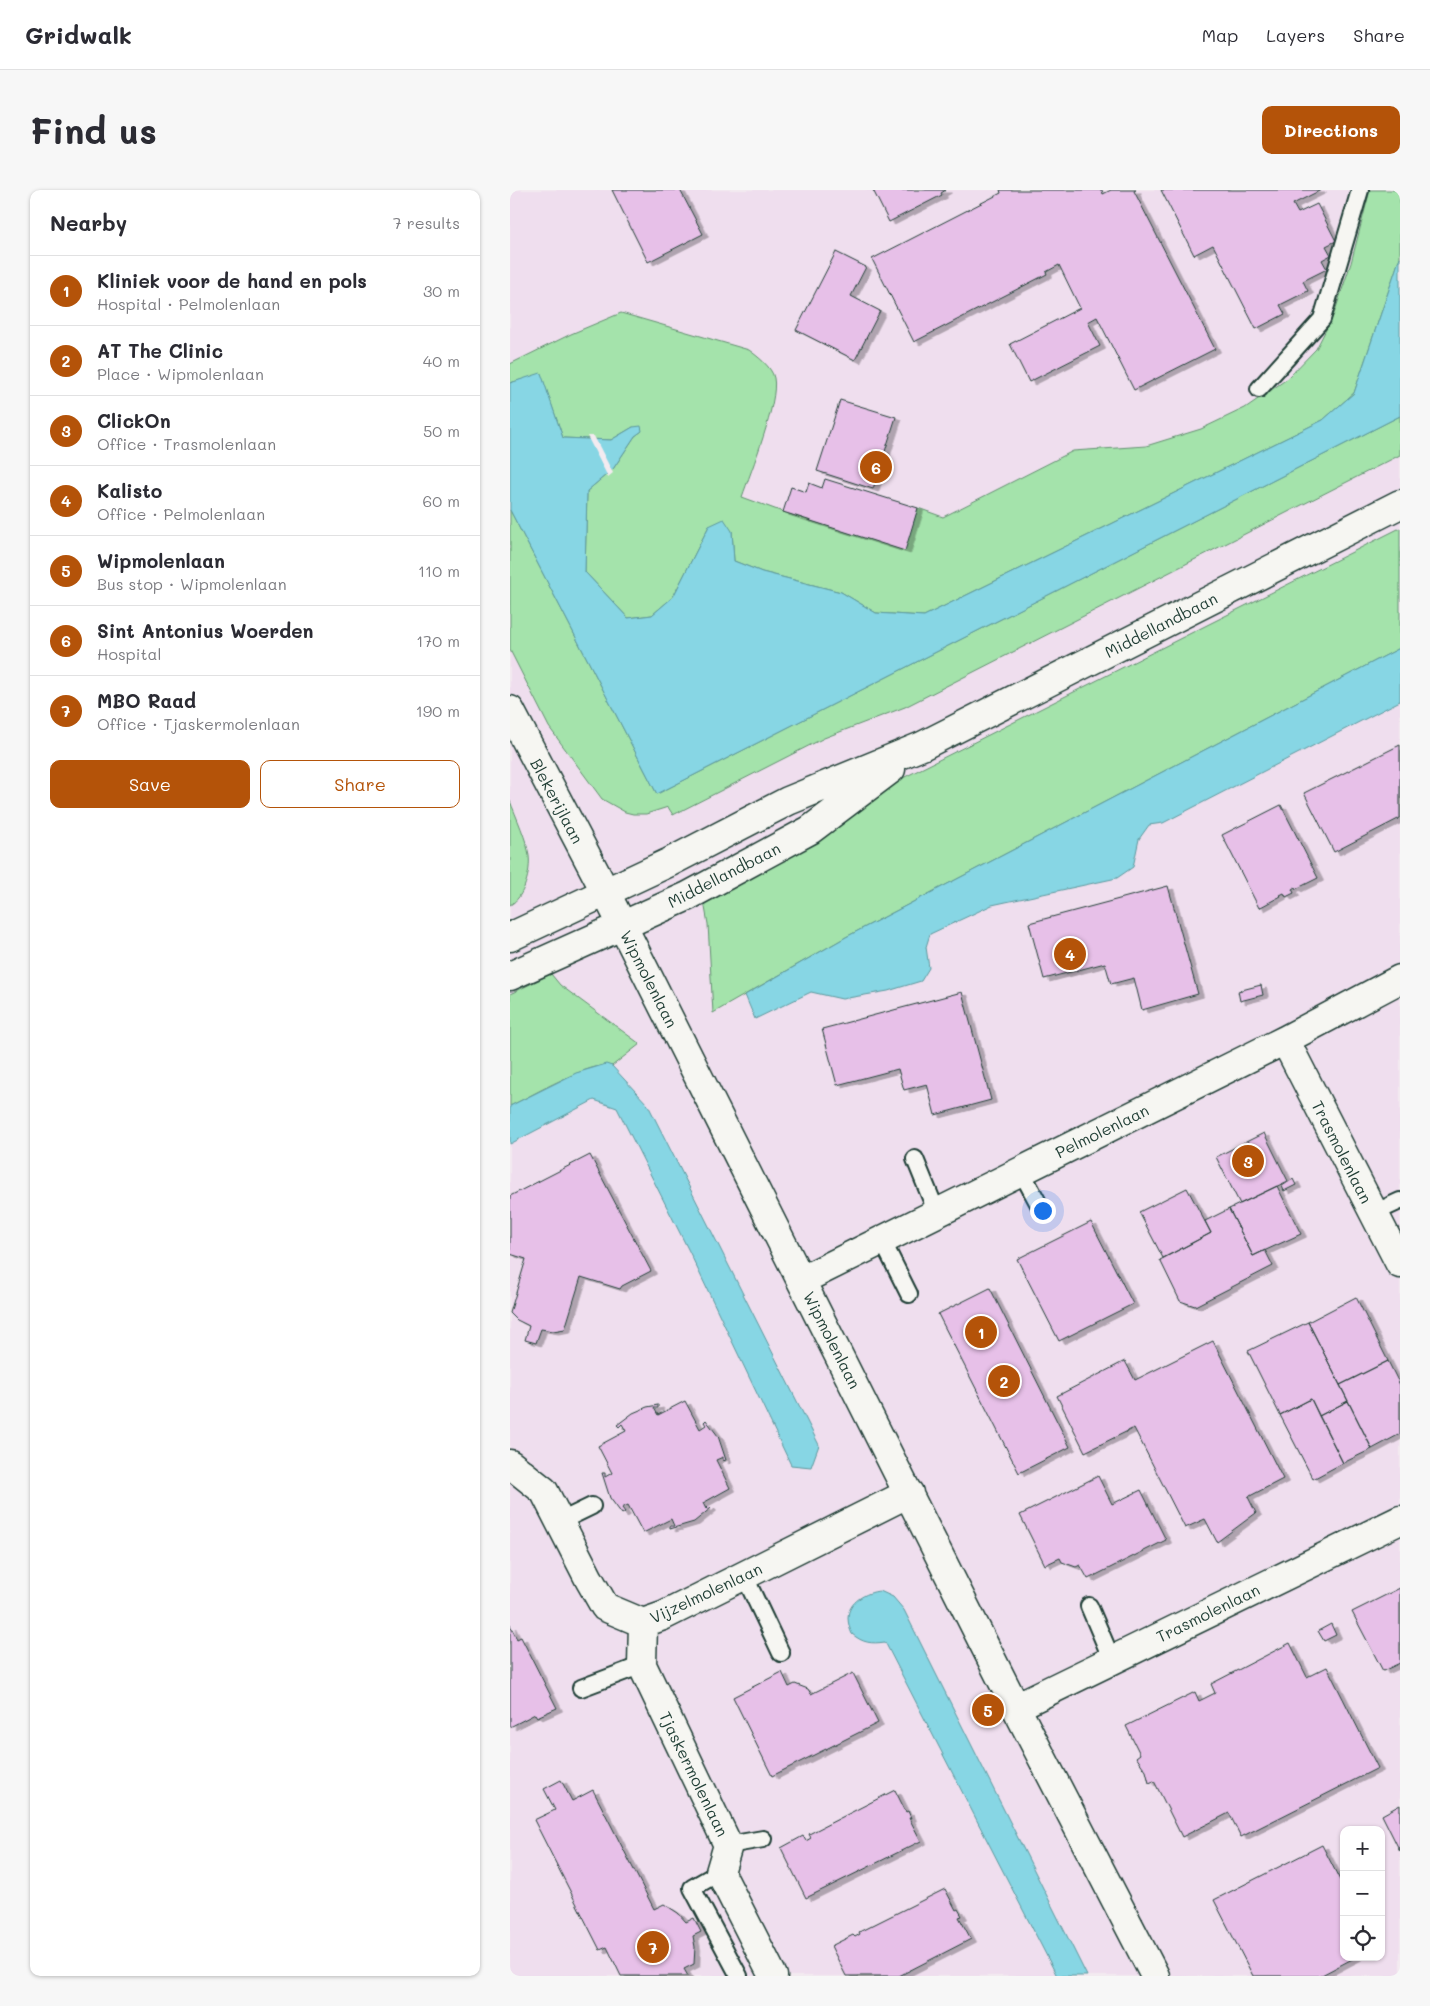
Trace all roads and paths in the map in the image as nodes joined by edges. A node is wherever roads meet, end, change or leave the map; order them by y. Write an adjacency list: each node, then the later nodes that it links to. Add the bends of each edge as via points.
1 (1360, 190): 2 (lane, via 1322,319)
2 (1259, 389)
3 (1400, 504): 5 (street, Middellandbaan)
4 (510, 710): 6 (street, Blekerijlaan)
5 (922, 746): 6 (street, Middellandbaan, via 788,801 670,862); 7 (street, Middellandbaan, via 810,830 688,896)
6 (605, 891): 7 (street, Wipmolenlaan); 8 (street, Middellandbaan)
7 (622, 925): 9 (street, Middellandbaan); 20 (street, Wipmolenlaan)
8 (510, 937)
9 (510, 976)
10 (1400, 979): 11 (street, Pelmolenlaan)
11 (1285, 1040): 13 (street, Pelmolenlaan); 17 (street, Trasmolenlaan)
12 (915, 1159): 16 (lane)
13 (1021, 1171): 15 (lane); 16 (street, Pelmolenlaan)
14 (1400, 1201): 17 (lane)
15 (1042, 1210)
16 (937, 1213): 18 (street, Pelmolenlaan)
17 (1374, 1213): 19 (street, Trasmolenlaan)
18 (882, 1240): 20 (street, Pelmolenlaan); 21 (lane)
19 (1400, 1264)
20 (802, 1280): 23 (street, Wipmolenlaan)
21 (910, 1294)
22 (510, 1464): 26 (street, Vijzelmolenlaan, via 544,1491)
23 (909, 1493): 27 (street, Vijzelmolenlaan); 34 (street, Wipmolenlaan)
24 (592, 1506): 26 (lane)
25 (1400, 1520): 31 (street, Trasmolenlaan)
26 (559, 1522): 29 (street, Vijzelmolenlaan, via 605,1607)
27 (744, 1575): 29 (street, Vijzelmolenlaan, via 663,1616); 30 (lane)
28 (1089, 1606): 31 (lane)
29 (642, 1623): 32 (street, Tjaskermolenlaan)
30 (781, 1654)
31 (1112, 1660): 34 (street, Trasmolenlaan)
32 (642, 1665): 33 (lane); 36 (street, Tjaskermolenlaan)
33 (581, 1688)
34 (1016, 1707): 40 (street, Wipmolenlaan)
35 (762, 1839): 36 (lane)
36 (728, 1845): 37 (street, Tjaskermolenlaan)
37 (720, 1872): 38 (lane, via 692,1888); 39 (street)
38 (739, 1976)
39 (773, 1976)
40 (1155, 1976)

